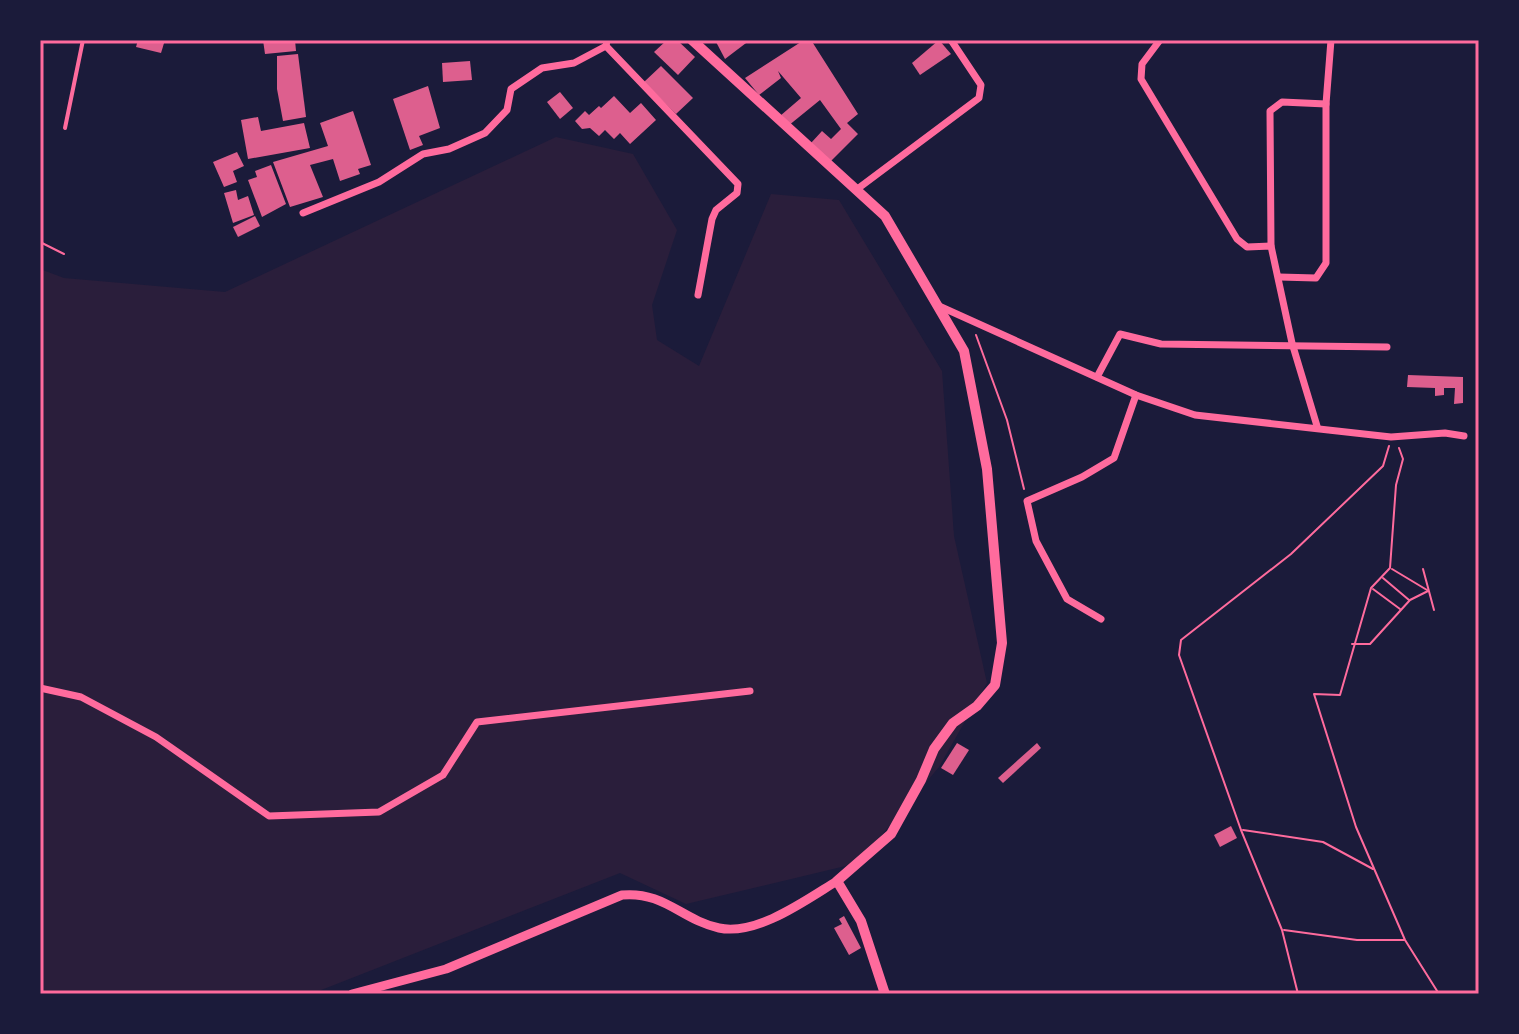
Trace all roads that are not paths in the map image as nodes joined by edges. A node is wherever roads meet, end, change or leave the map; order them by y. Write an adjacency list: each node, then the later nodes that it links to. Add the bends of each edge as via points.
1 (83, 40): 8 (lane)
2 (692, 40): 9 (main road)
3 (951, 40): 9 (street, via 981,85 979,98)
4 (1160, 40): 11 (street, via 1142,64 1145,86 1237,239 1247,247)
5 (1331, 40): 7 (street)
6 (606, 43): 10 (street, via 574,63 542,68 511,89 507,110 485,133 423,154 379,182); 13 (street, via 738,184 737,193 712,219)
7 (1326, 104): 11 (street, via 1282,102 1270,111); 12 (street, via 1326,263 1316,278)
8 (65, 128)
9 (856, 190): 14 (main road, via 885,216)
10 (303, 213)
11 (1271, 246): 12 (street)
12 (1279, 277): 15 (street)
13 (698, 295)
14 (937, 305): 17 (street); 24 (main road, via 964,351 987,469 1002,643 995,685 953,723 934,749 891,834)
15 (1292, 343): 16 (street); 17 (street, via 1240,348 1161,344 1120,334); 19 (street)
16 (1387, 347)
17 (1097, 377): 18 (street)
18 (1136, 395): 19 (street, via 1218,419); 21 (street, via 1114,458 1027,501 1036,541 1067,599)
19 (1317, 426): 20 (street, via 1391,437)
20 (1464, 436)
21 (1101, 619)
22 (40, 688): 23 (street, via 81,697 156,737 269,816 379,812 443,775 477,722)
23 (750, 691)
24 (837, 881): 25 (street, via 789,912 756,924 720,928 644,893 622,895 446,969); 26 (main road, via 861,921)
25 (352, 994)
26 (885, 994)

